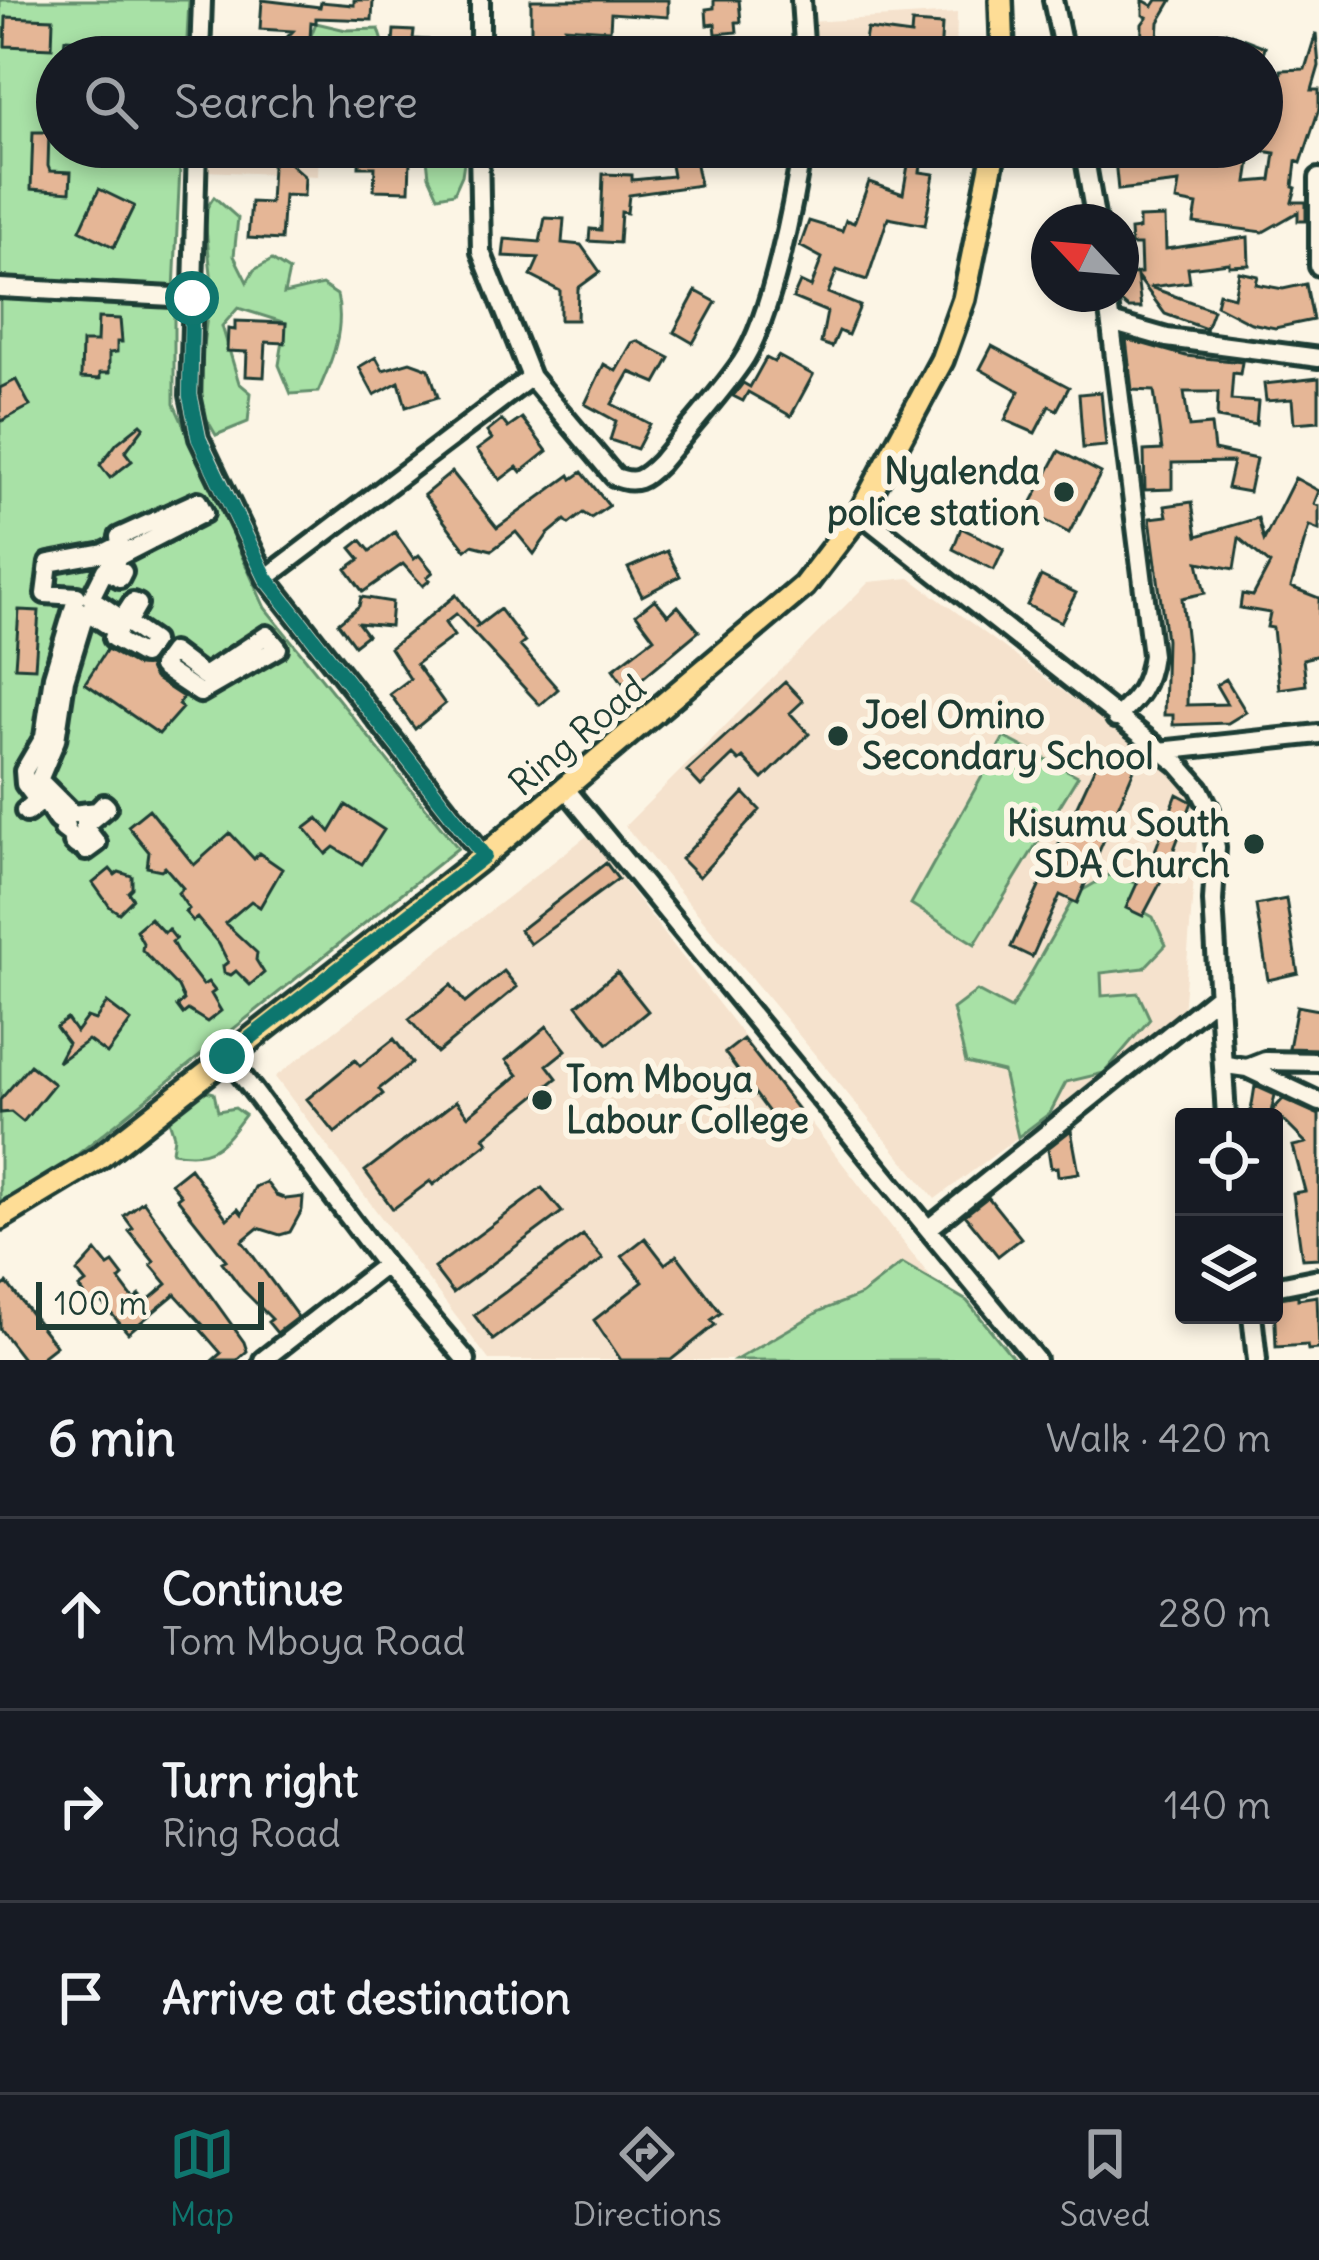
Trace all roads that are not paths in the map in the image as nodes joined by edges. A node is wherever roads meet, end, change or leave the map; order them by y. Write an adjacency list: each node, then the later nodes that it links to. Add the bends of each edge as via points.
1 (202, 0): 6 (street)
2 (480, 0): 7 (street)
3 (801, 0): 8 (street)
4 (1001, 0): 9 (main road)
5 (1053, 0): 10 (street)
6 (201, 36)
7 (480, 36)
8 (804, 36)
9 (1002, 36)
10 (1061, 36)
11 (196, 168): 20 (street)
12 (479, 168): 24 (street, via 481,252)
13 (799, 168): 24 (street, via 744,359 644,479 614,476)
14 (990, 168): 25 (main road, Ring Road, via 964,299 942,360)
15 (1087, 168): 17 (street)
16 (1319, 178): 18 (street)
17 (1093, 204)
18 (1319, 266)
19 (0, 288): 20 (street)
20 (192, 298): 26 (street, via 190,395 199,439)
21 (1110, 312): 22 (street)
22 (1111, 322): 23 (street, via 1167,338); 28 (street, via 1153,655 1141,696)
23 (1319, 358)
24 (531, 377): 26 (street)
25 (860, 513): 28 (street); 31 (main road, Ring Road, via 804,586)
26 (266, 578): 33 (street)
27 (161, 668): 27 (street, via 172,652 204,676 267,635 278,648 200,693)
28 (1116, 718): 30 (street)
29 (1319, 734): 30 (street)
30 (1160, 751): 34 (street, via 1210,810)
31 (565, 788): 33 (main road, Ring Road); 42 (street)
32 (84, 827): 32 (street, via 104,803 73,814 39,780 86,610 143,655 153,641 127,623 137,604 122,619 91,598 94,588 105,570 120,578 123,572 109,566 120,556 205,513 199,501 119,537 122,544 104,553 50,563 45,594 77,596 44,737 24,772 37,800 25,811 44,800 86,851 97,843)
33 (484, 856): 35 (main road, Ring Road)
34 (1219, 994): 37 (street); 42 (street)
35 (227, 1056): 41 (main road, Ring Road, via 99,1158); 43 (street)
36 (1319, 1062): 38 (street)
37 (1226, 1065): 38 (street); 40 (street)
38 (1246, 1068): 39 (street)
39 (1319, 1102)
40 (1226, 1108)
41 (0, 1219)
42 (928, 1229): 49 (street)
43 (385, 1265): 47 (street); 48 (street)
44 (1319, 1278): 45 (street)
45 (1283, 1285)
46 (1253, 1324): 50 (street)
47 (262, 1360)
48 (466, 1360)
49 (1036, 1360)
50 (1257, 1360)

